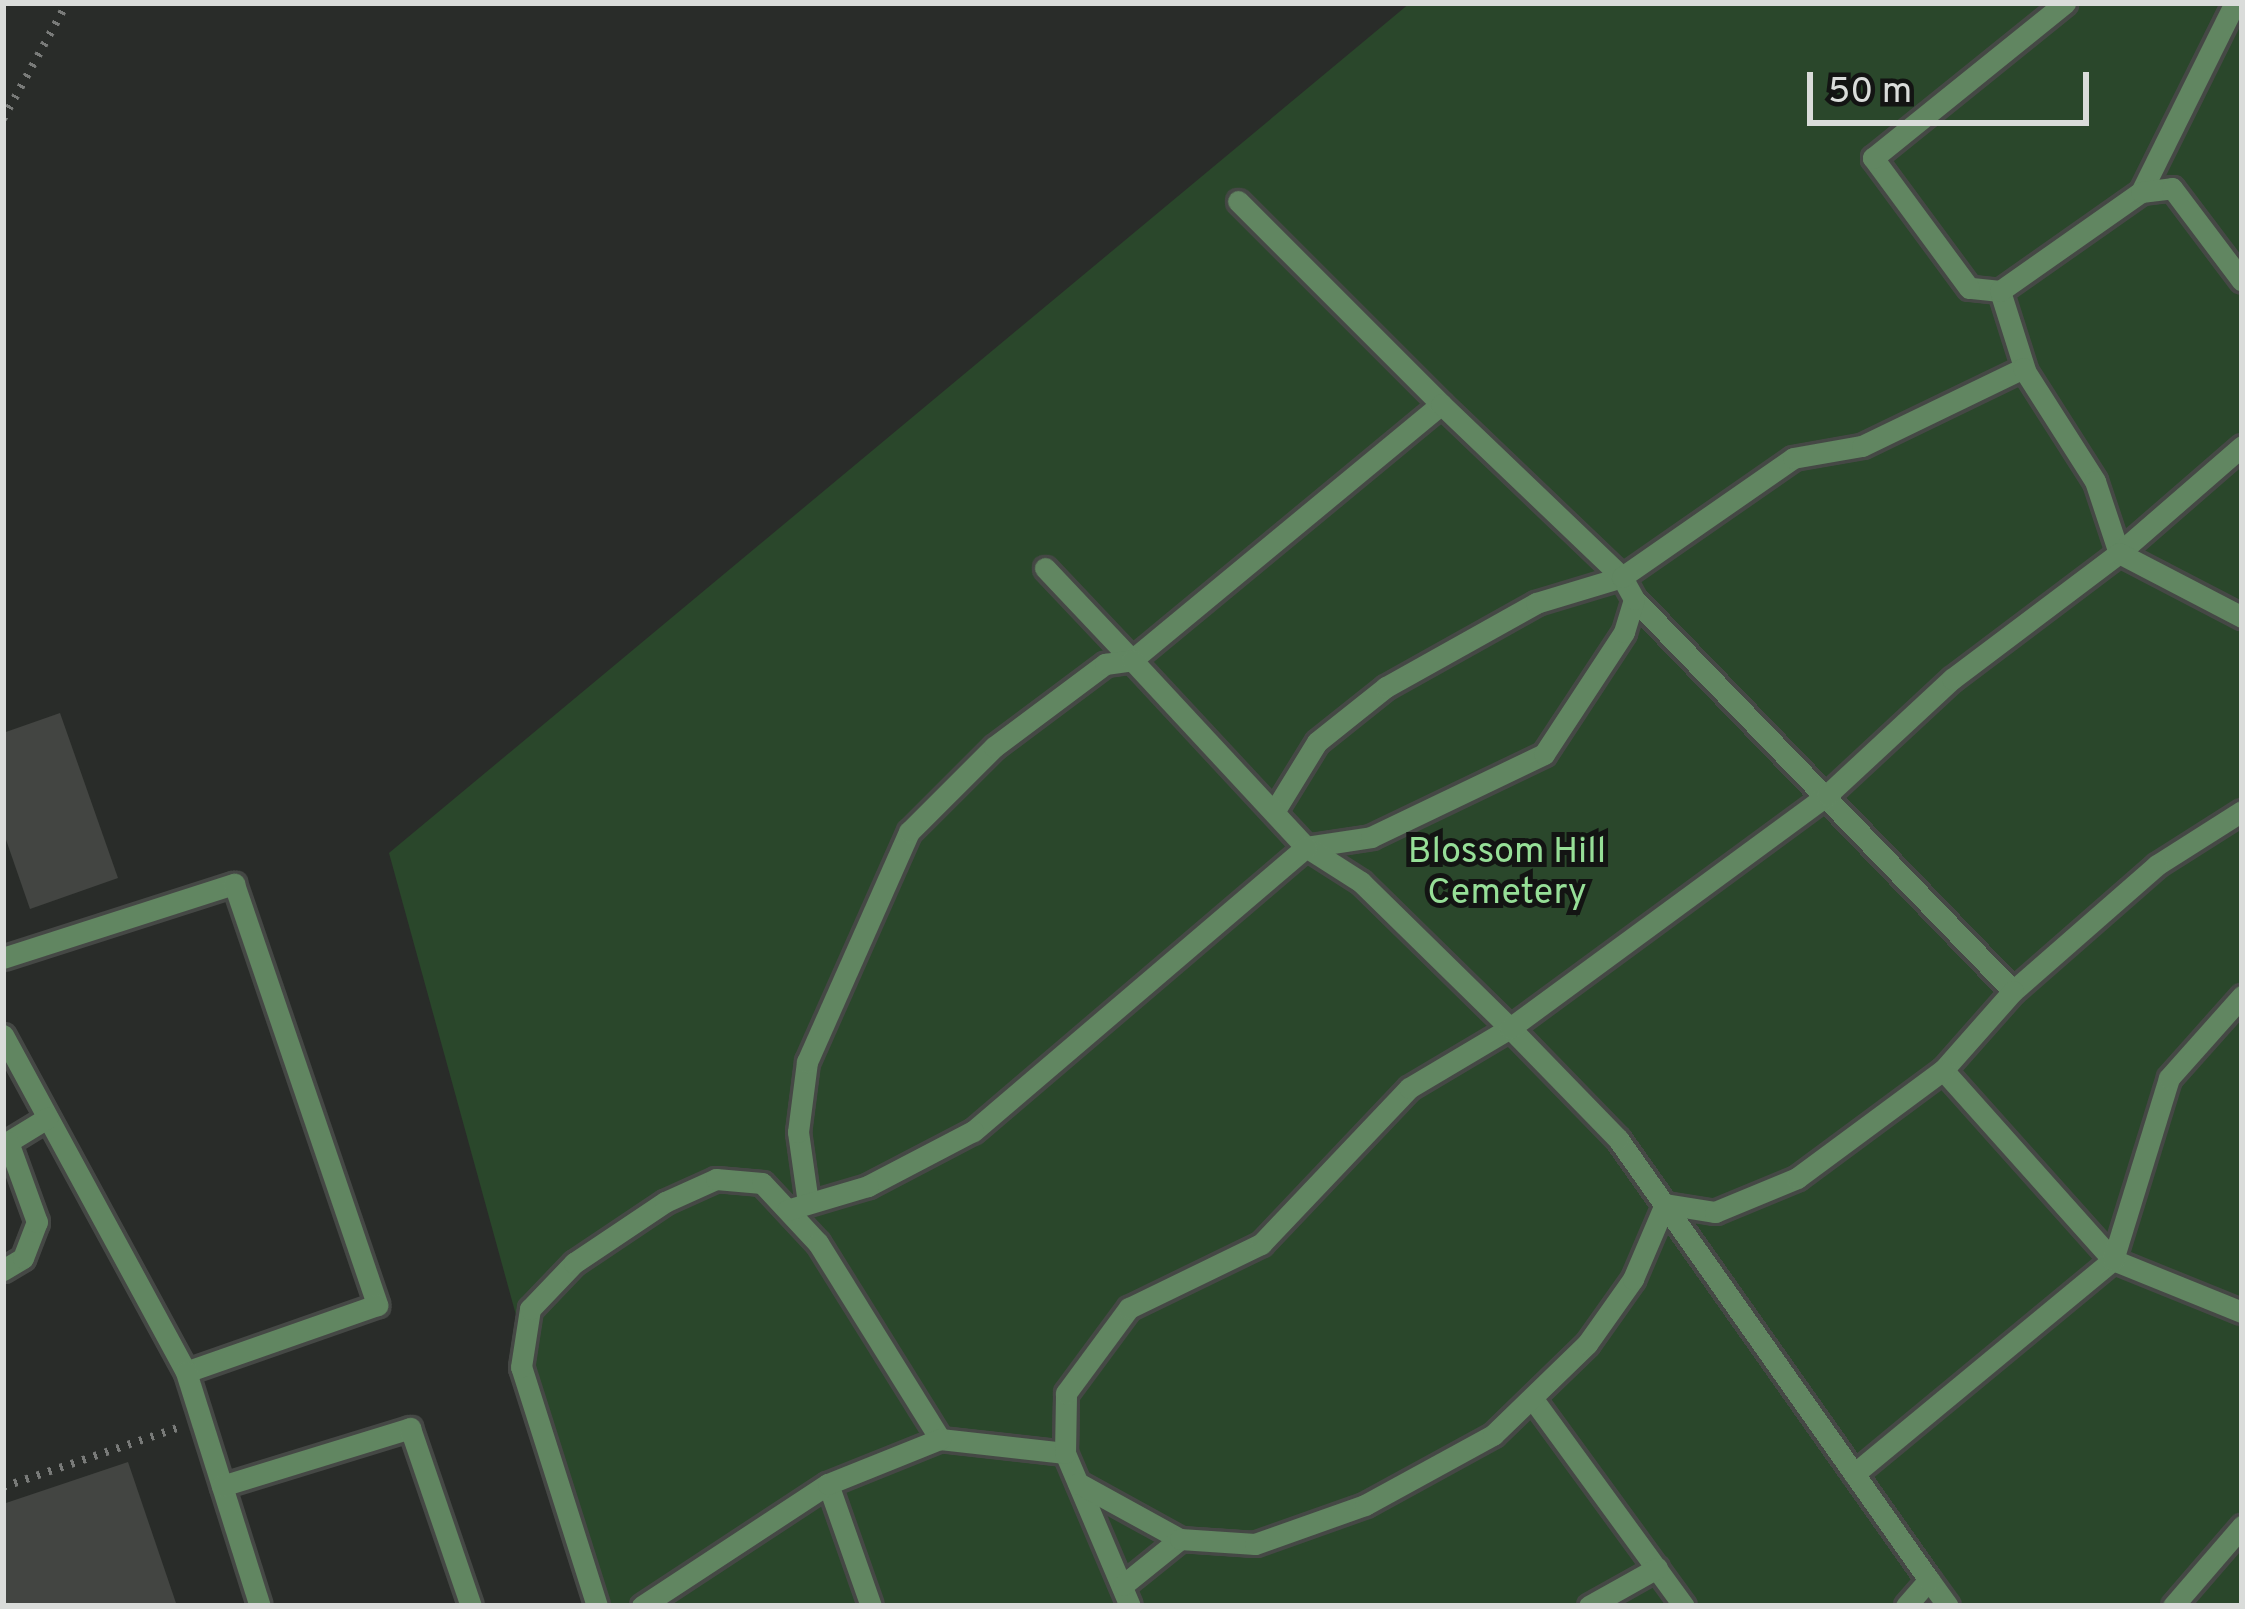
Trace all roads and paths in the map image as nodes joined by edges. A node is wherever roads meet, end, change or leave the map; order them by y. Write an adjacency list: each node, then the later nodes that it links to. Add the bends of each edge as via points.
1 (67, 3): 4 (path)
2 (2066, 3): 8 (lane, via 1873,158 1969,288)
3 (2235, 3): 5 (lane)
4 (3, 118)
5 (2141, 192): 7 (lane, via 2172,188); 8 (lane)
6 (1238, 201): 10 (lane)
7 (2242, 281)
8 (2000, 291): 9 (lane)
9 (2024, 370): 12 (lane, via 2095,481); 14 (lane, via 1862,446 1793,458)
10 (1441, 404): 14 (lane); 17 (lane)
11 (2242, 446): 12 (lane)
12 (2120, 553): 16 (lane); 18 (lane, via 1952,680)
13 (1045, 568): 17 (lane)
14 (1622, 578): 15 (lane); 19 (lane, via 1535,603 1386,688 1317,742)
15 (1634, 599): 18 (lane); 21 (lane, via 1584,707 1544,754 1371,837)
16 (2242, 617)
17 (1132, 660): 19 (lane); 31 (lane, via 1105,664 994,747 909,832 807,1062)
18 (1827, 795): 23 (lane); 25 (lane)
19 (1277, 807): 21 (lane)
20 (2242, 811): 23 (lane, via 2157,866)
21 (1306, 847): 25 (lane, via 1361,882); 31 (lane, via 973,1131)
22 (3, 958): 35 (lane, via 234,884 377,1305)
23 (2013, 991): 27 (lane)
24 (2242, 996): 32 (lane, via 2169,1078)
25 (1510, 1028): 30 (lane); 39 (lane, via 1409,1088 1261,1244 1129,1308 1066,1393)
26 (3, 1034): 28 (lane)
27 (1942, 1070): 30 (lane, via 1797,1178 1715,1212); 32 (lane)
28 (47, 1118): 29 (lane); 35 (lane)
29 (5, 1144): 33 (lane, via 37,1222 23,1258)
30 (1665, 1204): 36 (lane, via 1633,1279); 40 (lane)
31 (797, 1206): 38 (lane); 52 (lane, via 762,1183 716,1179 574,1263 530,1309 521,1367)
32 (2113, 1260): 34 (lane); 40 (lane)
33 (3, 1270)
34 (2242, 1312)
35 (186, 1372): 37 (lane)
36 (1535, 1402): 46 (lane, via 1365,1505 1255,1544); 47 (lane)
37 (201, 1419): 43 (lane); 44 (path)
38 (940, 1439): 39 (lane); 42 (lane)
39 (1065, 1453): 41 (lane)
40 (1854, 1474): 48 (lane)
41 (1078, 1483): 46 (lane); 49 (lane)
42 (828, 1484): 53 (lane); 54 (lane)
43 (222, 1486): 50 (lane); 51 (lane, via 410,1428)
44 (3, 1487)
45 (2242, 1526): 59 (lane)
46 (1180, 1539): 49 (lane)
47 (1657, 1568): 55 (lane); 56 (lane)
48 (1929, 1580): 57 (lane); 58 (lane)
49 (1126, 1596)
50 (260, 1606)
51 (471, 1606)
52 (597, 1606)
53 (642, 1606)
54 (871, 1606)
55 (1589, 1606)
56 (1684, 1606)
57 (1906, 1606)
58 (1948, 1606)
59 (2173, 1606)

